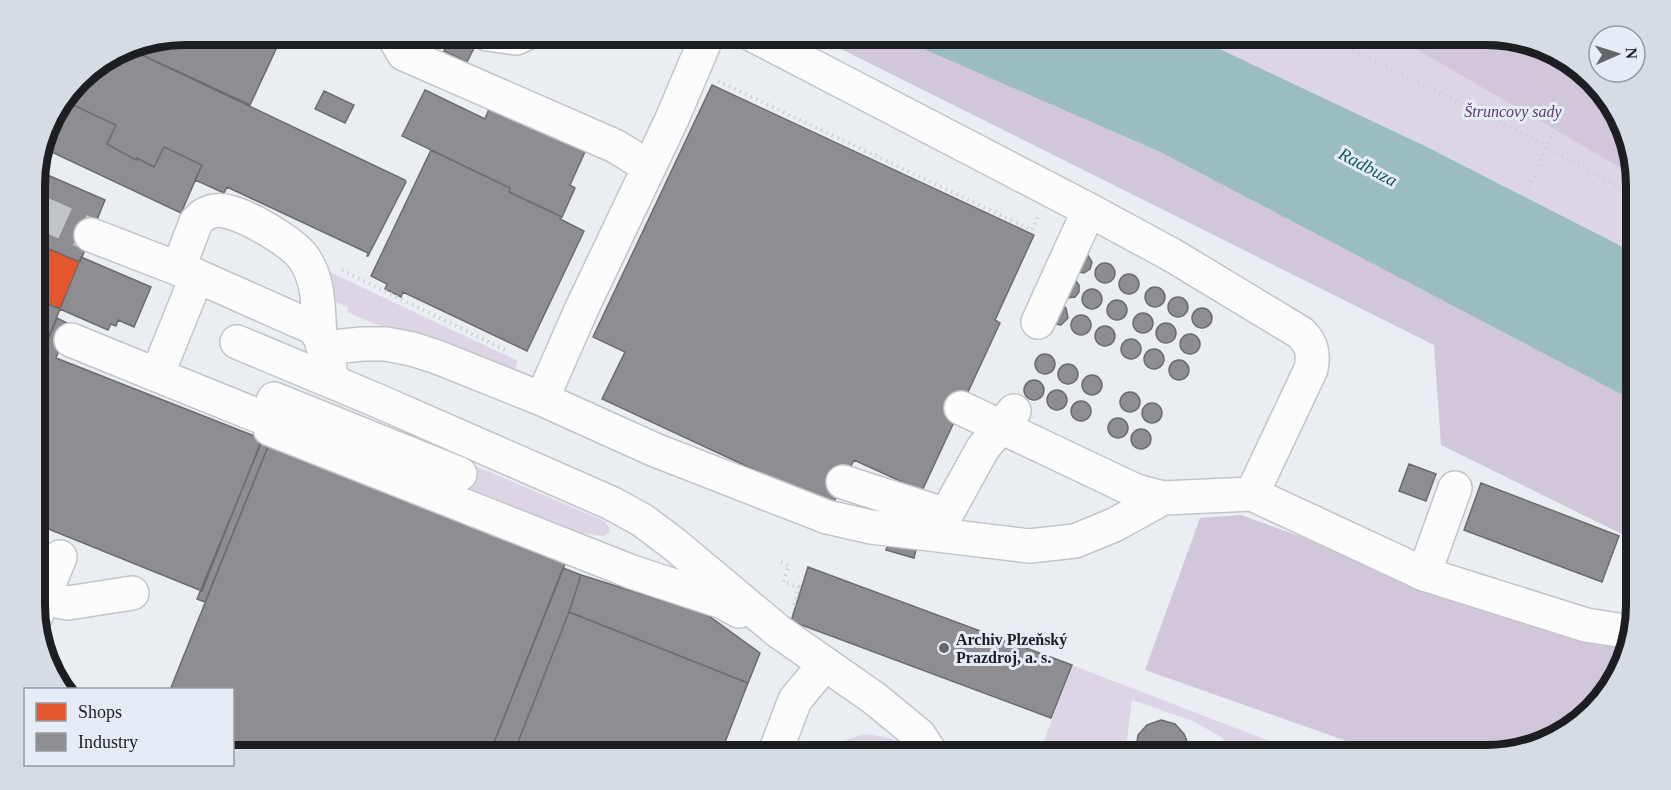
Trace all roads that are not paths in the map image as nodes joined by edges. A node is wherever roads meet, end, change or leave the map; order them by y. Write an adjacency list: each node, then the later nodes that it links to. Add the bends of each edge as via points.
1 (399, 45): 4 (street, via 404,54 615,146)
2 (705, 45): 4 (street)
3 (772, 45): 5 (street)
4 (649, 167): 14 (street)
5 (1089, 210): 8 (street); 21 (street, via 1172,255 1308,340 1312,349 1311,369)
6 (91, 235): 7 (street)
7 (187, 272): 11 (street, via 314,327); 11 (street, via 196,222 201,216 229,211 281,236 303,257 317,288); 12 (street)
8 (1038, 322)
9 (71, 340): 12 (street)
10 (237, 342): 13 (street)
11 (322, 343): 13 (street, via 331,373); 14 (street, via 386,344 412,349)
12 (157, 375): 18 (street, via 266,419 274,399)
13 (349, 389): 29 (street, via 612,503 674,544)
14 (542, 399): 22 (street, via 655,450 827,517 871,527 1029,546 1075,541)
15 (961, 408): 16 (street)
16 (1008, 418): 19 (street, via 982,448 946,515); 22 (street, via 1136,491)
17 (270, 429): 29 (street, via 632,572 723,603)
18 (460, 474)
19 (843, 482)
20 (1455, 488): 24 (street)
21 (1252, 494): 22 (street); 24 (street)
22 (1163, 498)
23 (60, 557): 25 (street)
24 (1424, 574): 28 (street, via 1586,625)
25 (45, 589)
26 (132, 593): 27 (street)
27 (45, 604)
28 (1623, 631)
29 (778, 632): 30 (street)
30 (824, 665): 31 (street, via 795,700); 32 (street, via 874,698 919,735)
31 (778, 745)
32 (926, 745)

